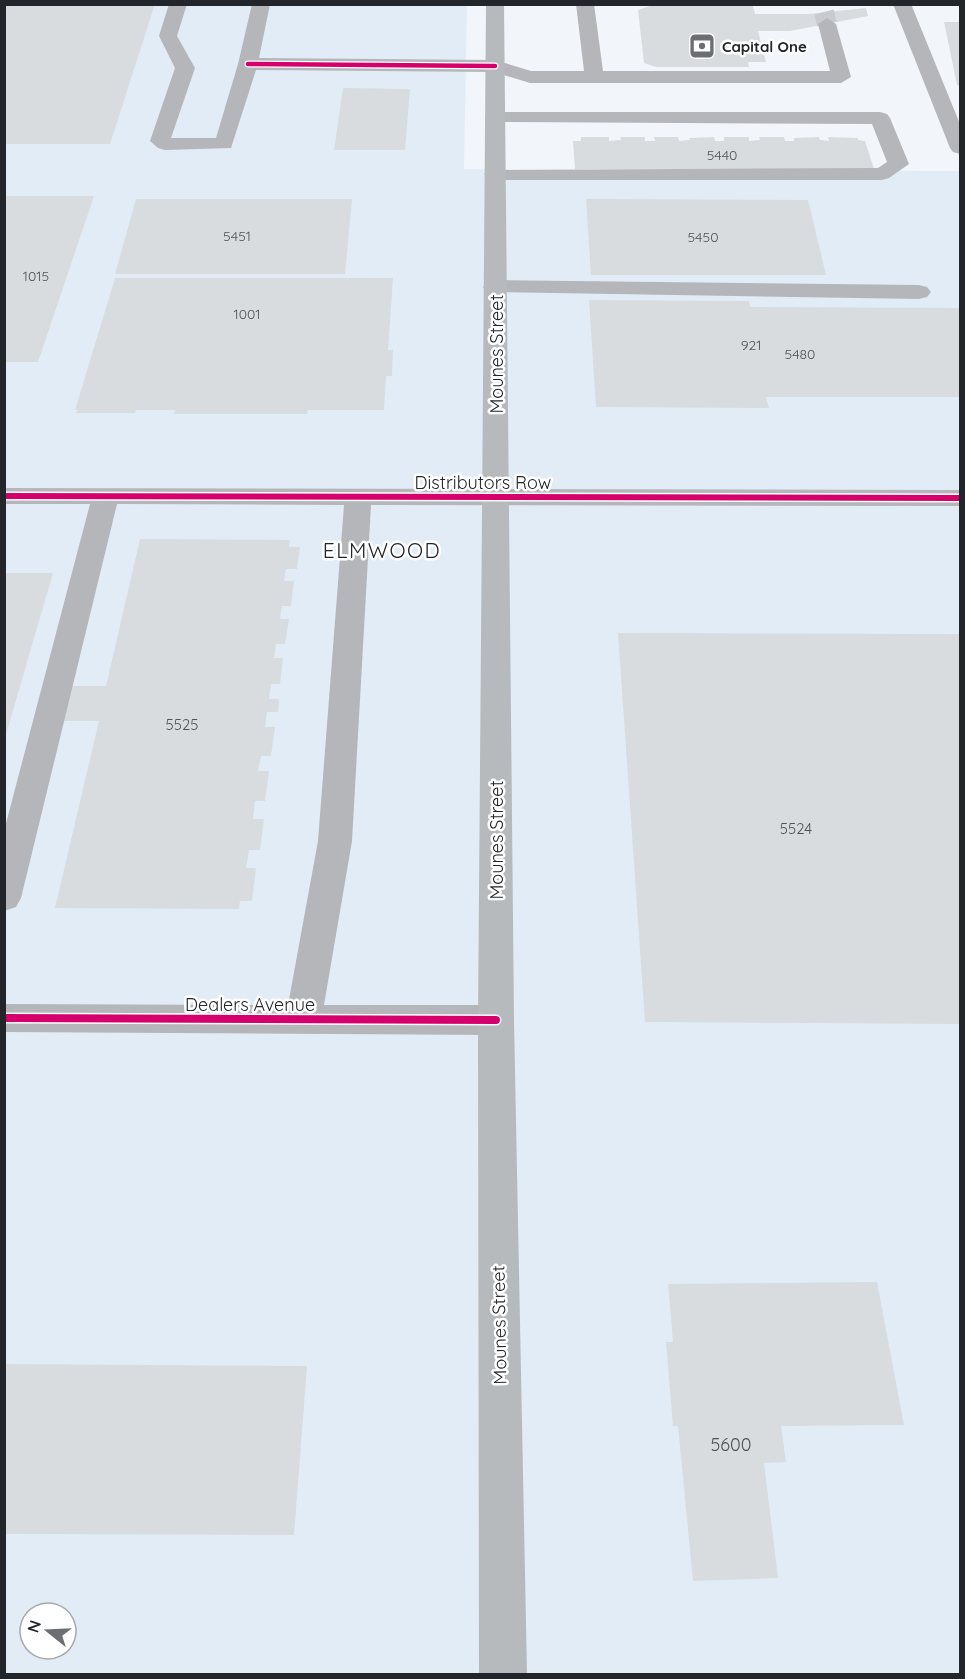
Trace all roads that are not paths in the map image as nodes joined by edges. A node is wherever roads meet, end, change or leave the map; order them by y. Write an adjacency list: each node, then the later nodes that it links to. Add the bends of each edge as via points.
1 (178, 4): 7 (street, via 168,36 185,68 160,141 224,144)
2 (261, 4): 7 (street)
3 (495, 4): 8 (main road, Mounes Street)
4 (585, 4): 9 (street)
5 (902, 4): 10 (street)
6 (823, 13): 9 (street, via 841,77)
7 (248, 64): 8 (street)
8 (495, 66): 9 (street, via 530,78); 11 (main road, Mounes Street)
9 (594, 78)
10 (953, 112): 12 (street)
11 (495, 118): 13 (main road, Mounes Street); 13 (street, via 880,118 898,164 882,174)
12 (960, 148)
13 (495, 174): 14 (main road, Mounes Street)
14 (495, 286): 15 (street); 19 (main road, Mounes Street)
15 (919, 292)
16 (4, 496): 17 (street, Distributors Row)
17 (106, 496): 18 (street, Distributors Row); 21 (street)
18 (358, 497): 19 (street, Distributors Row); 23 (street, via 335,841)
19 (496, 497): 20 (street, Distributors Row); 24 (main road, Mounes Street)
20 (960, 498)
21 (4, 898)
22 (4, 1018): 23 (street, Dealers Avenue)
23 (303, 1019): 24 (street, Dealers Avenue)
24 (496, 1020): 25 (main road, Mounes Street)
25 (503, 1674)

